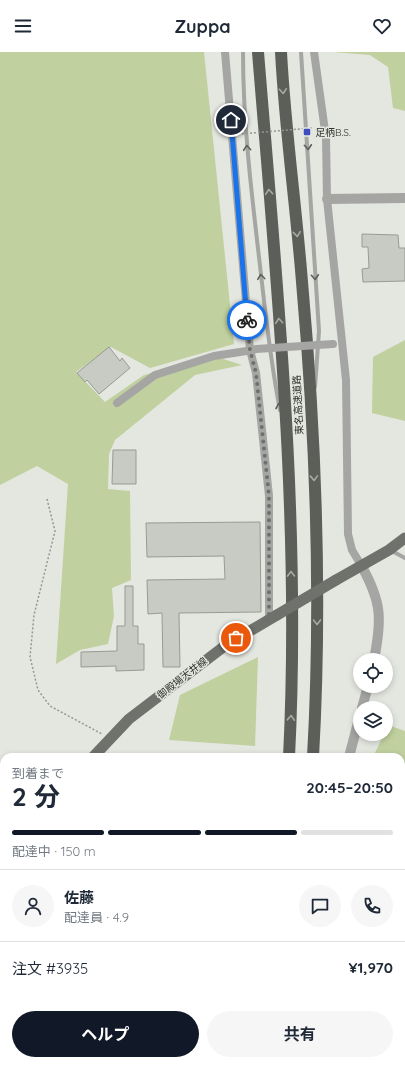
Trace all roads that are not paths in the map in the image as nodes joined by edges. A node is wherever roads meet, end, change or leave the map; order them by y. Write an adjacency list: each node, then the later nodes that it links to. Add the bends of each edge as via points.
1 (225, 52): 10 (street)
2 (243, 52): 13 (lane, one-way to 2, via 272,366 252,203 243,96)
3 (258, 52): 13 (highway, 東名高速道路, one-way to 3)
4 (281, 52): 12 (highway, 東名高速道路, one-way to 12, via 302,281)
5 (301, 52): 12 (lane, one-way to 12, via 319,331)
6 (314, 52): 8 (street, via 326,138)
7 (405, 198): 8 (street)
8 (327, 199): 9 (street)
9 (343, 344): 10 (street, bridge); 17 (street, via 346,380 348,534)
10 (253, 350): 11 (street, via 214,356 155,375); 18 (street, via 269,496)
11 (116, 403)
12 (312, 439): 23 (highway, 東名高速道路, one-way to 23, via 317,629)
13 (289, 458): 22 (highway, 東名高速道路, one-way to 13, via 293,646)
14 (405, 538): 15 (main road, 御殿場大井線)
15 (389, 550): 16 (lane); 17 (main road, 御殿場大井線)
16 (405, 558)
17 (360, 566): 18 (main road, 御殿場大井線, bridge); 19 (street, via 371,582 377,599 379,625)
18 (273, 617): 21 (main road, 御殿場大井線, via 226,645 129,719)
19 (375, 653)
20 (353, 741): 24 (street)
21 (97, 753)
22 (289, 753)
23 (313, 753)
24 (350, 753)

